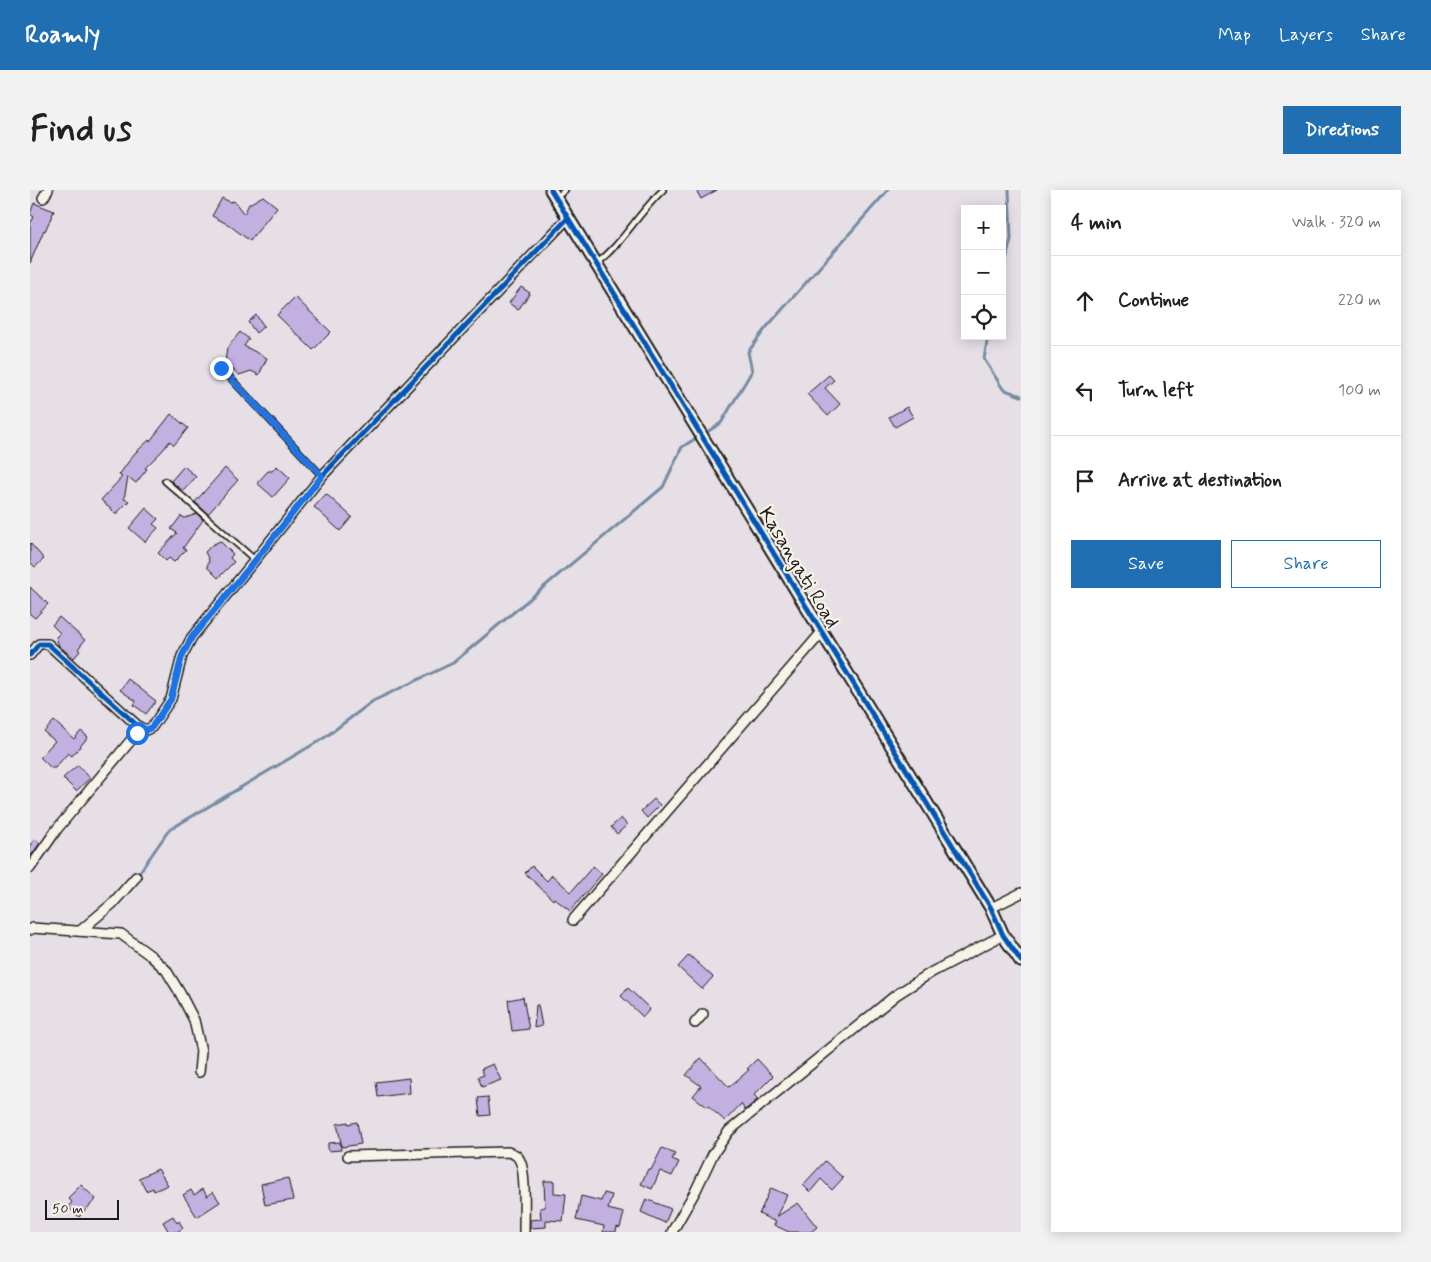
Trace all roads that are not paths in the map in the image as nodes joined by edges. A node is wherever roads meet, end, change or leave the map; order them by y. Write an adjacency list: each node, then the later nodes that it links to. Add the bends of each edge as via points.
1 (663, 190): 4 (lane, via 617,245)
2 (557, 193): 3 (street, Kasangati Road)
3 (568, 218): 4 (street, Kasangati Road); 6 (street)
4 (597, 263): 9 (street, Kasangati Road)
5 (221, 368): 6 (lane)
6 (322, 476): 8 (street)
7 (165, 481): 8 (lane)
8 (256, 560): 11 (street, via 188,642 171,699 152,727 146,730)
9 (822, 632): 15 (street, Kasangati Road); 16 (street)
10 (30, 654): 11 (street, via 39,644 48,644)
11 (139, 727): 12 (street)
12 (30, 868)
13 (136, 877): 18 (street)
14 (1021, 894): 15 (street)
15 (991, 908): 19 (street, Kasangati Road)
16 (574, 920)
17 (30, 930): 18 (street)
18 (80, 932): 23 (street, via 121,934 166,970 194,1020 201,1051)
19 (1003, 934): 20 (street, Kasangati Road); 26 (street, via 896,995 729,1132 713,1154)
20 (1021, 961)
21 (703, 1014): 22 (street)
22 (695, 1023)
23 (199, 1072)
24 (348, 1156): 25 (street, via 514,1154 522,1171)
25 (524, 1232)
26 (672, 1232)

